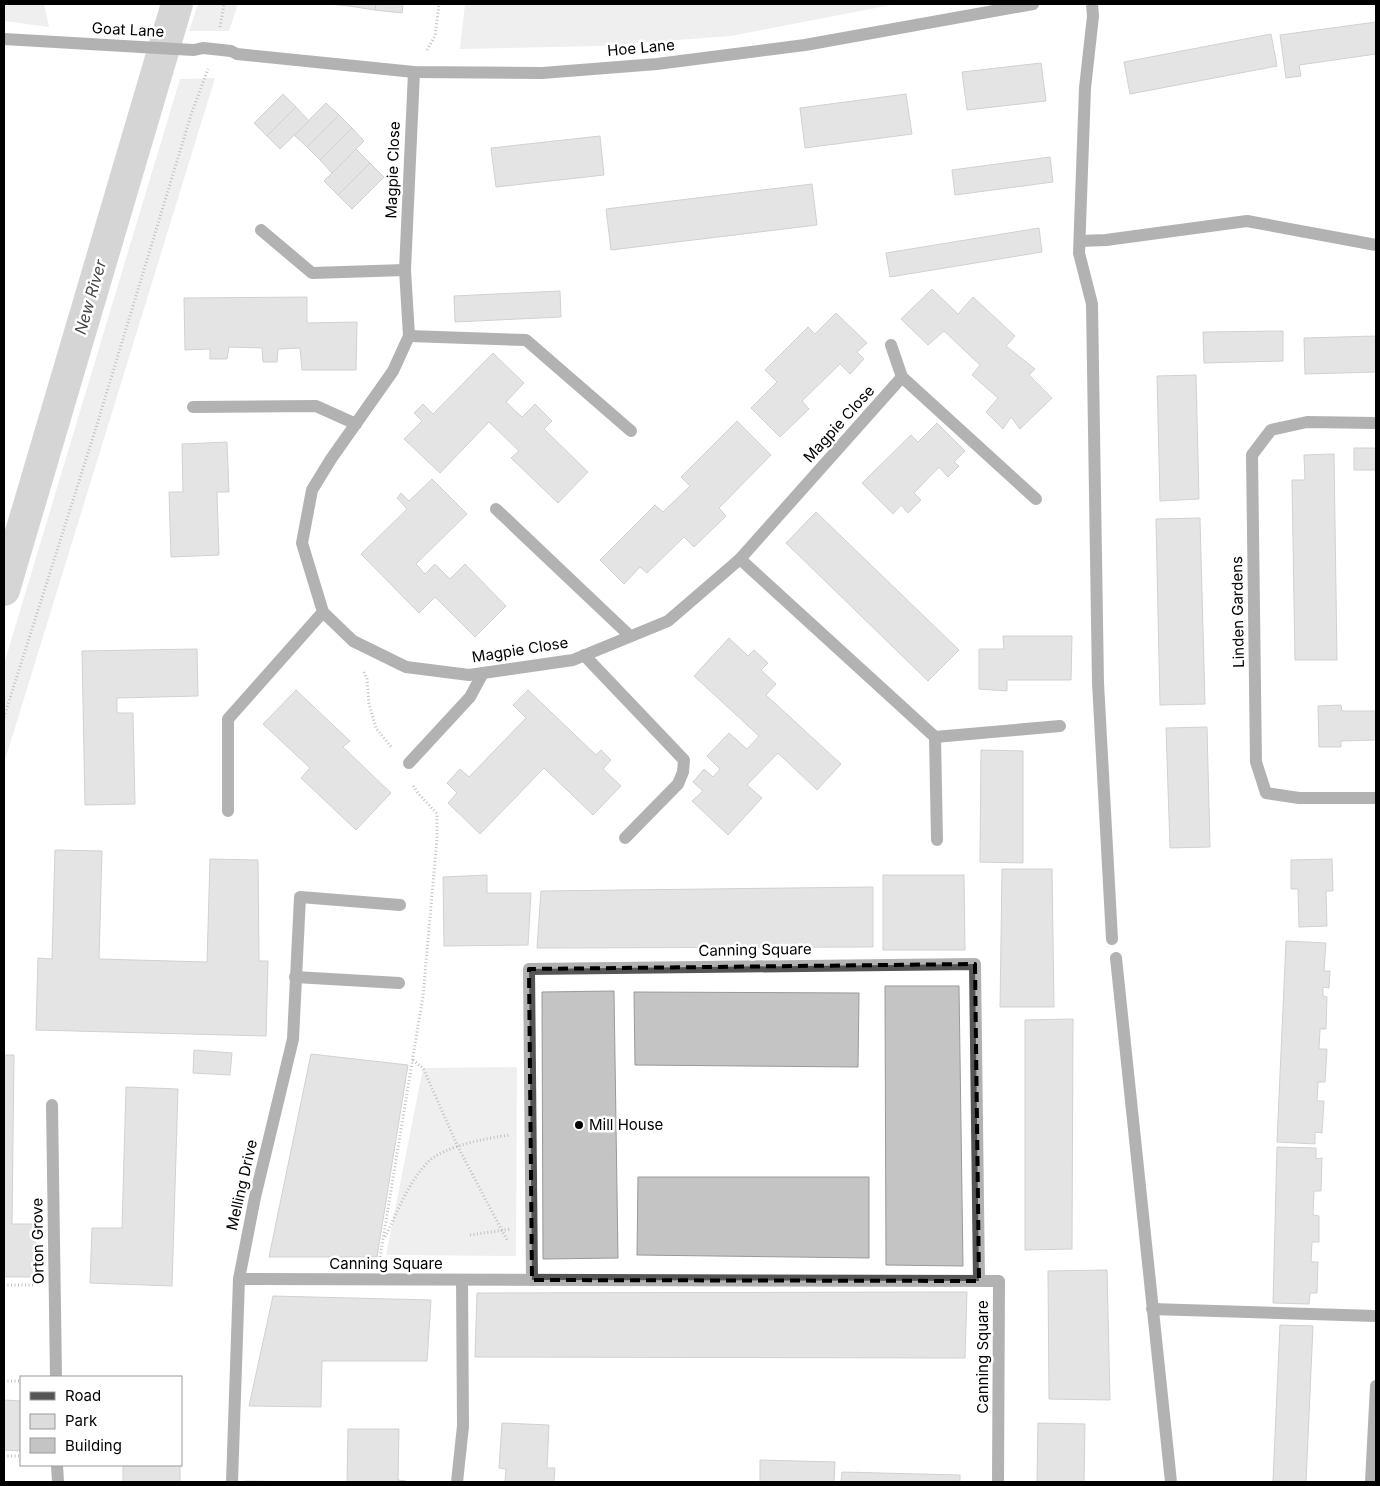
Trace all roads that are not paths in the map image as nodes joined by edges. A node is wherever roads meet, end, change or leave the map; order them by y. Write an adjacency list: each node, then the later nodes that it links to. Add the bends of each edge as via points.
1 (1034, 4): 5 (street, Hoe Lane, via 805,44 656,64 542,73)
2 (1092, 4): 7 (street, via 1084,88)
3 (4, 39): 4 (street, Goat Lane, via 202,48)
4 (249, 55): 5 (street, Hoe Lane)
5 (414, 72): 9 (street, Magpie Close)
6 (261, 230): 9 (street, via 312,274)
7 (1080, 241): 8 (street, via 1247,221); 32 (street, via 1079,252 1092,304 1098,682)
8 (1376, 246)
9 (406, 270): 10 (street, Magpie Close)
10 (409, 336): 15 (street, Magpie Close, via 393,371); 16 (street, via 526,340)
11 (891, 345): 12 (street)
12 (902, 377): 17 (street); 19 (street, Magpie Close)
13 (193, 407): 15 (street, via 316,406)
14 (1376, 423): 27 (street, Linden Gardens, via 1306,422 1271,430 1252,455 1256,762 1266,794 1300,798)
15 (356, 424): 20 (street, Magpie Close, via 312,490 302,543)
16 (631, 431)
17 (1036, 499)
18 (496, 509): 21 (street)
19 (740, 559): 21 (street, Magpie Close, via 668,621); 25 (street)
20 (323, 612): 23 (street, Magpie Close, via 352,641 406,667 469,675); 28 (street, via 228,719)
21 (630, 636): 22 (street, Magpie Close)
22 (584, 655): 23 (street, Magpie Close, via 573,660); 29 (street, via 684,760 678,784)
23 (483, 673): 26 (street, via 470,696)
24 (1060, 726): 25 (street)
25 (935, 738): 30 (street)
26 (409, 763)
27 (1376, 798)
28 (228, 811)
29 (625, 838)
30 (937, 840)
31 (400, 905): 34 (street, Melling Drive, via 300,897)
32 (1112, 939)
33 (1116, 958): 41 (street)
34 (295, 976): 35 (street); 37 (street, Melling Drive, via 293,1039)
35 (399, 983)
36 (52, 1105): 43 (street, Orton Grove)
37 (239, 1279): 38 (street, Canning Square); 47 (street, Melling Drive)
38 (462, 1280): 39 (street, Canning Square); 48 (street, via 463,1426)
39 (532, 1280): 40 (street, Canning Square); 40 (street, Canning Square, via 529,969 975,964)
40 (980, 1281): 49 (street, Canning Square, via 999,1281)
41 (1152, 1309): 42 (street); 50 (street)
42 (1376, 1316)
43 (56, 1376)
44 (1376, 1386): 51 (street)
45 (57, 1466): 46 (street)
46 (58, 1482)
47 (232, 1482)
48 (457, 1482)
49 (998, 1482)
50 (1171, 1482)
51 (1371, 1482)

